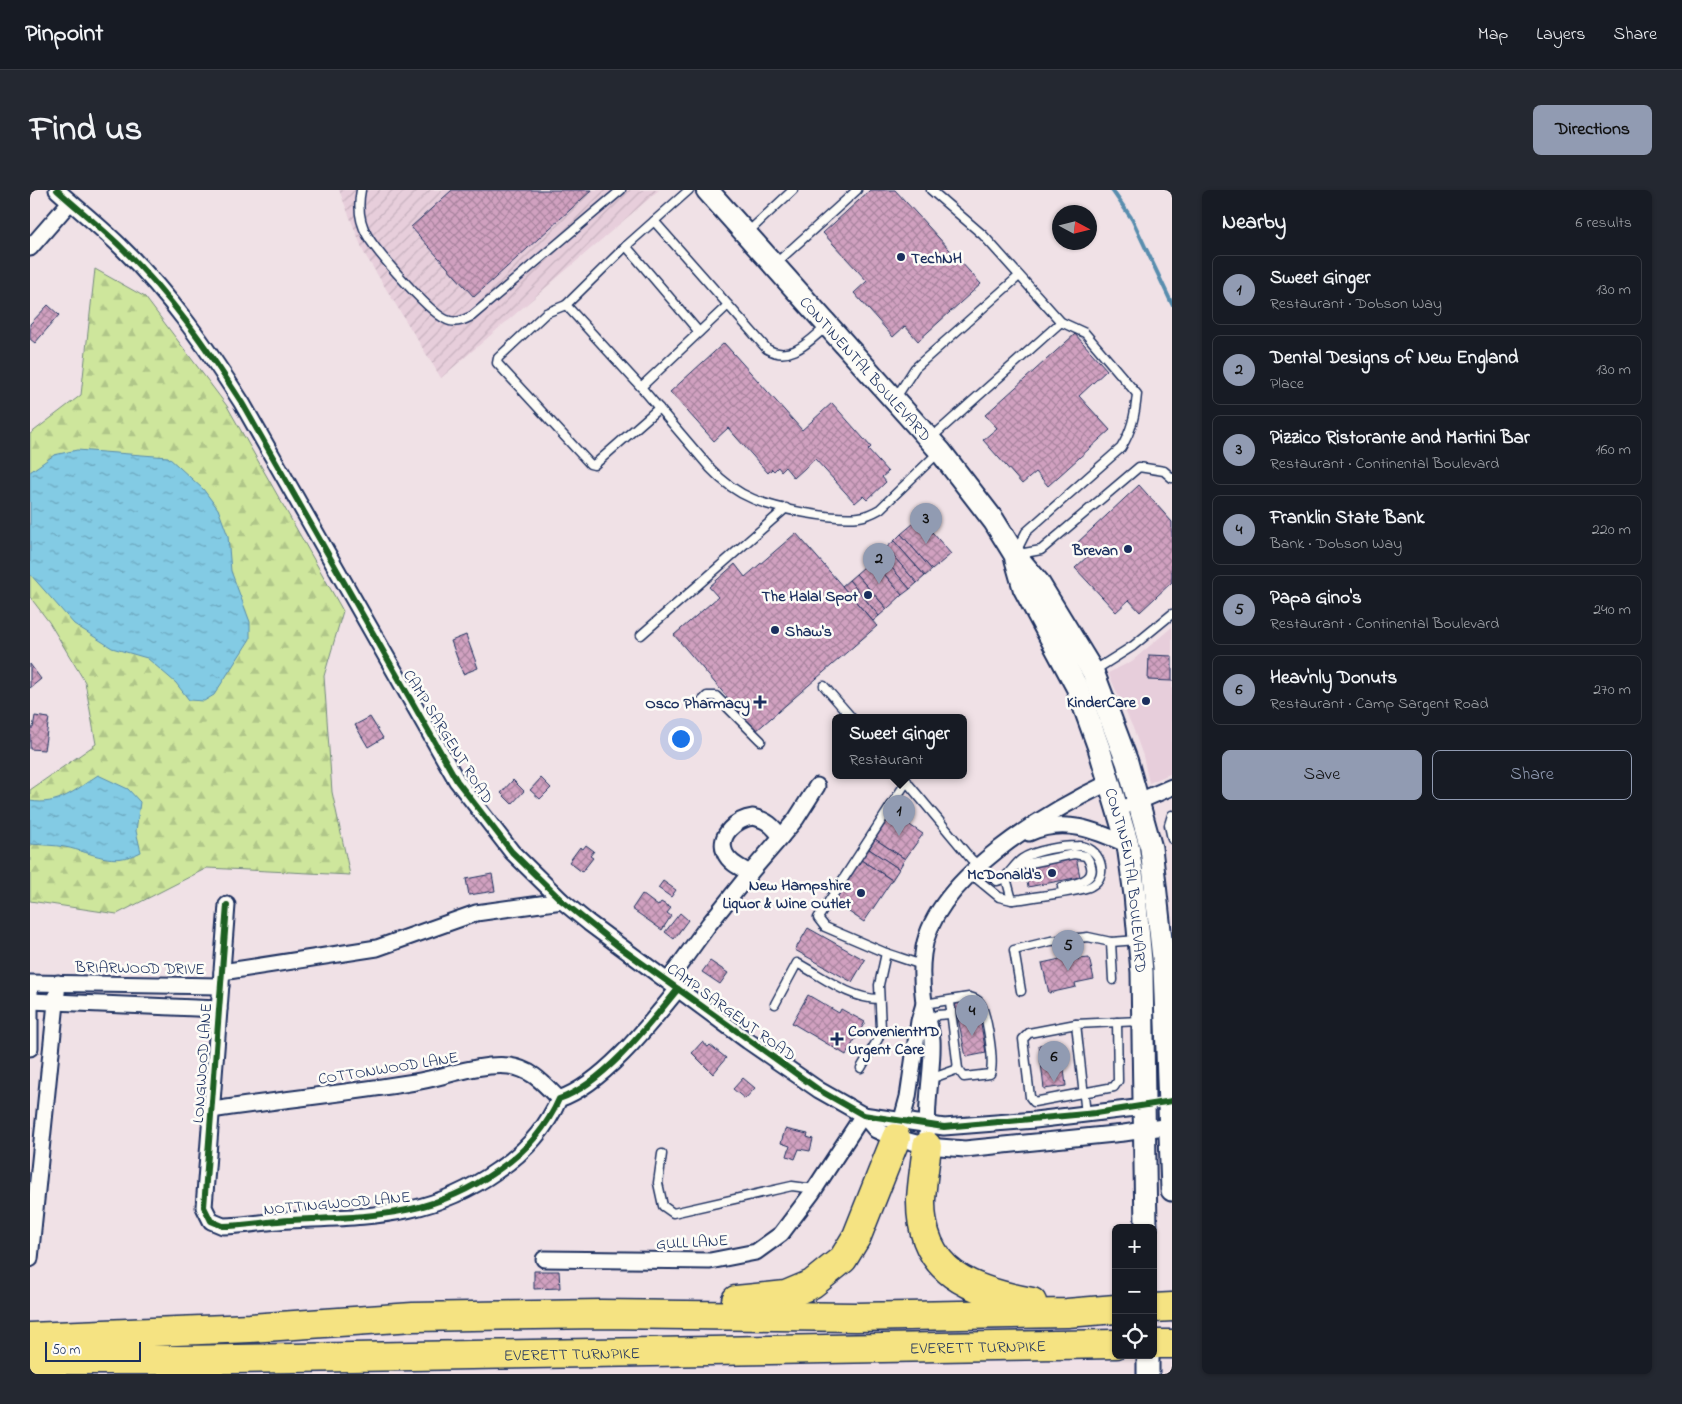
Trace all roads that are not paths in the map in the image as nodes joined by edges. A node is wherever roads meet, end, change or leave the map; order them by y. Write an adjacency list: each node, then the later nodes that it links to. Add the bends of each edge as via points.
1 (57, 190): 9 (street, CAMP SARGENT ROAD)
2 (361, 190): 3 (lane, via 361,220 374,245 427,306 449,321 460,322 472,316)
3 (621, 190)
4 (689, 190): 10 (lane)
5 (707, 190): 11 (main road, CONTINENTAL BOULEVARD)
6 (793, 190): 11 (lane)
7 (857, 190): 14 (lane)
8 (931, 190): 15 (lane, via 982,235)
9 (70, 202): 13 (street); 51 (street, CAMP SARGENT ROAD, via 123,249 154,282 210,352 457,781 512,852)
10 (654, 221): 12 (lane); 17 (lane)
11 (746, 234): 14 (main road, CONTINENTAL BOULEVARD)
12 (626, 246): 16 (lane); 20 (lane)
13 (30, 248)
14 (773, 265): 19 (main road, CONTINENTAL BOULEVARD)
15 (1019, 276): 18 (lane); 22 (lane, via 915,368)
16 (566, 305): 21 (lane); 23 (lane, via 546,313 498,358 497,363 590,464 594,465)
17 (728, 305): 19 (lane, via 774,353 797,351); 20 (lane)
18 (1061, 322): 24 (lane); 27 (lane, via 1085,332 1137,394 1135,416 1121,448 1026,532)
19 (827, 326): 22 (main road, CONTINENTAL BOULEVARD)
20 (699, 332): 21 (lane)
21 (641, 387): 23 (lane)
22 (894, 400): 24 (main road, CONTINENTAL BOULEVARD)
23 (659, 408): 26 (lane, via 722,480 754,500)
24 (935, 446): 26 (lane, via 880,509 869,515 827,516); 27 (main road, CONTINENTAL BOULEVARD, via 994,521)
25 (1172, 478): 27 (lane, via 1164,470 1139,467 1041,550)
26 (786, 508): 29 (lane)
27 (1015, 555): 30 (main road, CONTINENTAL BOULEVARD, via 1038,582); 37 (main road, CONTINENTAL BOULEVARD, via 1024,588 1077,687)
28 (1172, 614): 30 (lane, via 1133,646)
29 (640, 636)
30 (1093, 672): 40 (main road, CONTINENTAL BOULEVARD)
31 (824, 686): 33 (lane)
32 (700, 703): 34 (lane, via 707,696 716,696)
33 (849, 714)
34 (761, 741)
35 (903, 779): 55 (lane, via 818,918 825,928)
36 (905, 779): 47 (lane, via 971,859)
37 (1110, 782): 41 (main road, CONTINENTAL BOULEVARD); 45 (street, via 1041,818)
38 (817, 786): 43 (street)
39 (1172, 787): 40 (street)
40 (1140, 802): 41 (street); 72 (main road, CONTINENTAL BOULEVARD, via 1164,930)
41 (1118, 808): 46 (main road, CONTINENTAL BOULEVARD)
42 (1172, 815): 44 (lane, via 1169,824)
43 (781, 837): 48 (street); 48 (street, via 763,819 746,818 733,825 726,838 725,854 734,864)
44 (1172, 840)
45 (1005, 844): 46 (street, via 1041,827 1067,824 1094,830); 47 (street)
46 (1128, 845): 53 (main road, CONTINENTAL BOULEVARD)
47 (976, 870): 49 (lane, via 997,881); 50 (lane, via 999,897); 56 (street, via 946,902 930,929)
48 (750, 873): 61 (street, via 709,924)
49 (1006, 878): 50 (lane); 50 (lane, via 1013,866 1039,853 1078,846 1094,850 1099,856 1099,876 1090,887)
50 (1012, 900)
51 (562, 901): 57 (street, BRIARWOOD DRIVE, via 476,913 377,948); 61 (street, CAMP SARGENT ROAD)
52 (227, 905): 57 (street, LONGWOOD LANE)
53 (1140, 940): 54 (lane); 74 (main road, CONTINENTAL BOULEVARD)
54 (1111, 942): 58 (lane); 63 (lane, via 1088,937 1014,950)
55 (886, 953): 56 (lane); 64 (lane, via 881,967)
56 (922, 965): 69 (street)
57 (221, 979): 60 (street, BRIARWOOD DRIVE); 70 (street, LONGWOOD LANE)
58 (1114, 980)
59 (30, 983): 60 (street, BRIARWOOD DRIVE)
60 (58, 983): 66 (street, BRIARWOOD DRIVE)
61 (673, 985): 83 (street, via 620,1055 573,1094); 88 (street, CAMP SARGENT ROAD, via 819,1090)
62 (30, 990): 65 (street)
63 (1021, 991)
64 (879, 999): 68 (lane, via 856,995 797,963); 79 (lane, via 881,1029)
65 (30, 1001): 66 (street); 77 (street)
66 (56, 1001): 70 (street); 98 (street, BRIARWOOD DRIVE)
67 (950, 1002): 69 (lane); 71 (lane); 80 (lane, via 969,997 980,1004 992,1060 990,1074 964,1077)
68 (775, 1004)
69 (924, 1004): 73 (street); 90 (street)
70 (219, 1009): 86 (street, LONGWOOD LANE)
71 (951, 1014): 73 (lane, via 937,1015); 80 (lane)
72 (1169, 1018): 78 (main road, CONTINENTAL BOULEVARD)
73 (930, 1021): 81 (street)
74 (1142, 1021): 75 (lane); 85 (main road, CONTINENTAL BOULEVARD)
75 (1117, 1022): 76 (lane); 82 (lane, via 1118,1081 1114,1087)
76 (1076, 1024): 82 (lane); 82 (lane, via 1029,1033 1023,1039 1030,1097 1034,1102)
77 (30, 1048)
78 (1169, 1055): 84 (main road, CONTINENTAL BOULEVARD)
79 (861, 1068)
80 (958, 1069): 81 (lane)
81 (930, 1079): 92 (street)
82 (1083, 1094): 87 (lane)
83 (559, 1099): 86 (street, COTTONWOOD LANE, via 536,1076 508,1066); 96 (street, NOTTINGWOOD LANE, via 544,1128 512,1160 474,1186 433,1205 374,1216 283,1220 238,1226 223,1226)
84 (1170, 1101): 85 (main road); 89 (main road, CONTINENTAL BOULEVARD)
85 (1144, 1107): 87 (street, CAMP SARGENT ROAD); 91 (main road, CONTINENTAL BOULEVARD)
86 (211, 1110): 96 (street, LONGWOOD LANE, via 204,1207)
87 (1086, 1114): 92 (street, CAMP SARGENT ROAD, via 944,1127)
88 (863, 1115): 90 (street, CAMP SARGENT ROAD, via 876,1130); 94 (street, GULL LANE)
89 (1171, 1125): 91 (street, CAMP SARGENT ROAD); 95 (main road, CONTINENTAL BOULEVARD)
90 (899, 1130): 92 (street, CAMP SARGENT ROAD); 104 (highway, via 857,1236 843,1259 812,1284 769,1298 690,1302)
91 (1145, 1130): 92 (street, CAMP SARGENT ROAD, via 965,1149); 97 (main road, CONTINENTAL BOULEVARD)
92 (927, 1136): 102 (highway, via 921,1201 923,1223 931,1246 948,1270 973,1288 1001,1297 1034,1303 1074,1303)
93 (662, 1154): 94 (lane, via 658,1184 663,1206 673,1213 792,1186)
94 (815, 1189): 99 (street, GULL LANE, via 781,1234 756,1252 710,1261)
95 (1172, 1190)
96 (210, 1220)
97 (1146, 1224)
98 (30, 1259)
99 (544, 1259)
100 (1157, 1308): 101 (highway)
101 (1172, 1308)
102 (1112, 1309)
103 (1112, 1309): 104 (highway, via 856,1317)
104 (632, 1314): 105 (highway, via 413,1317 250,1328)
105 (30, 1336)
106 (1112, 1344): 110 (highway, EVERETT TURNPIKE)
107 (1157, 1344): 108 (highway)
108 (1172, 1344)
109 (1148, 1359): 111 (main road)
110 (30, 1360)
111 (1148, 1374)

